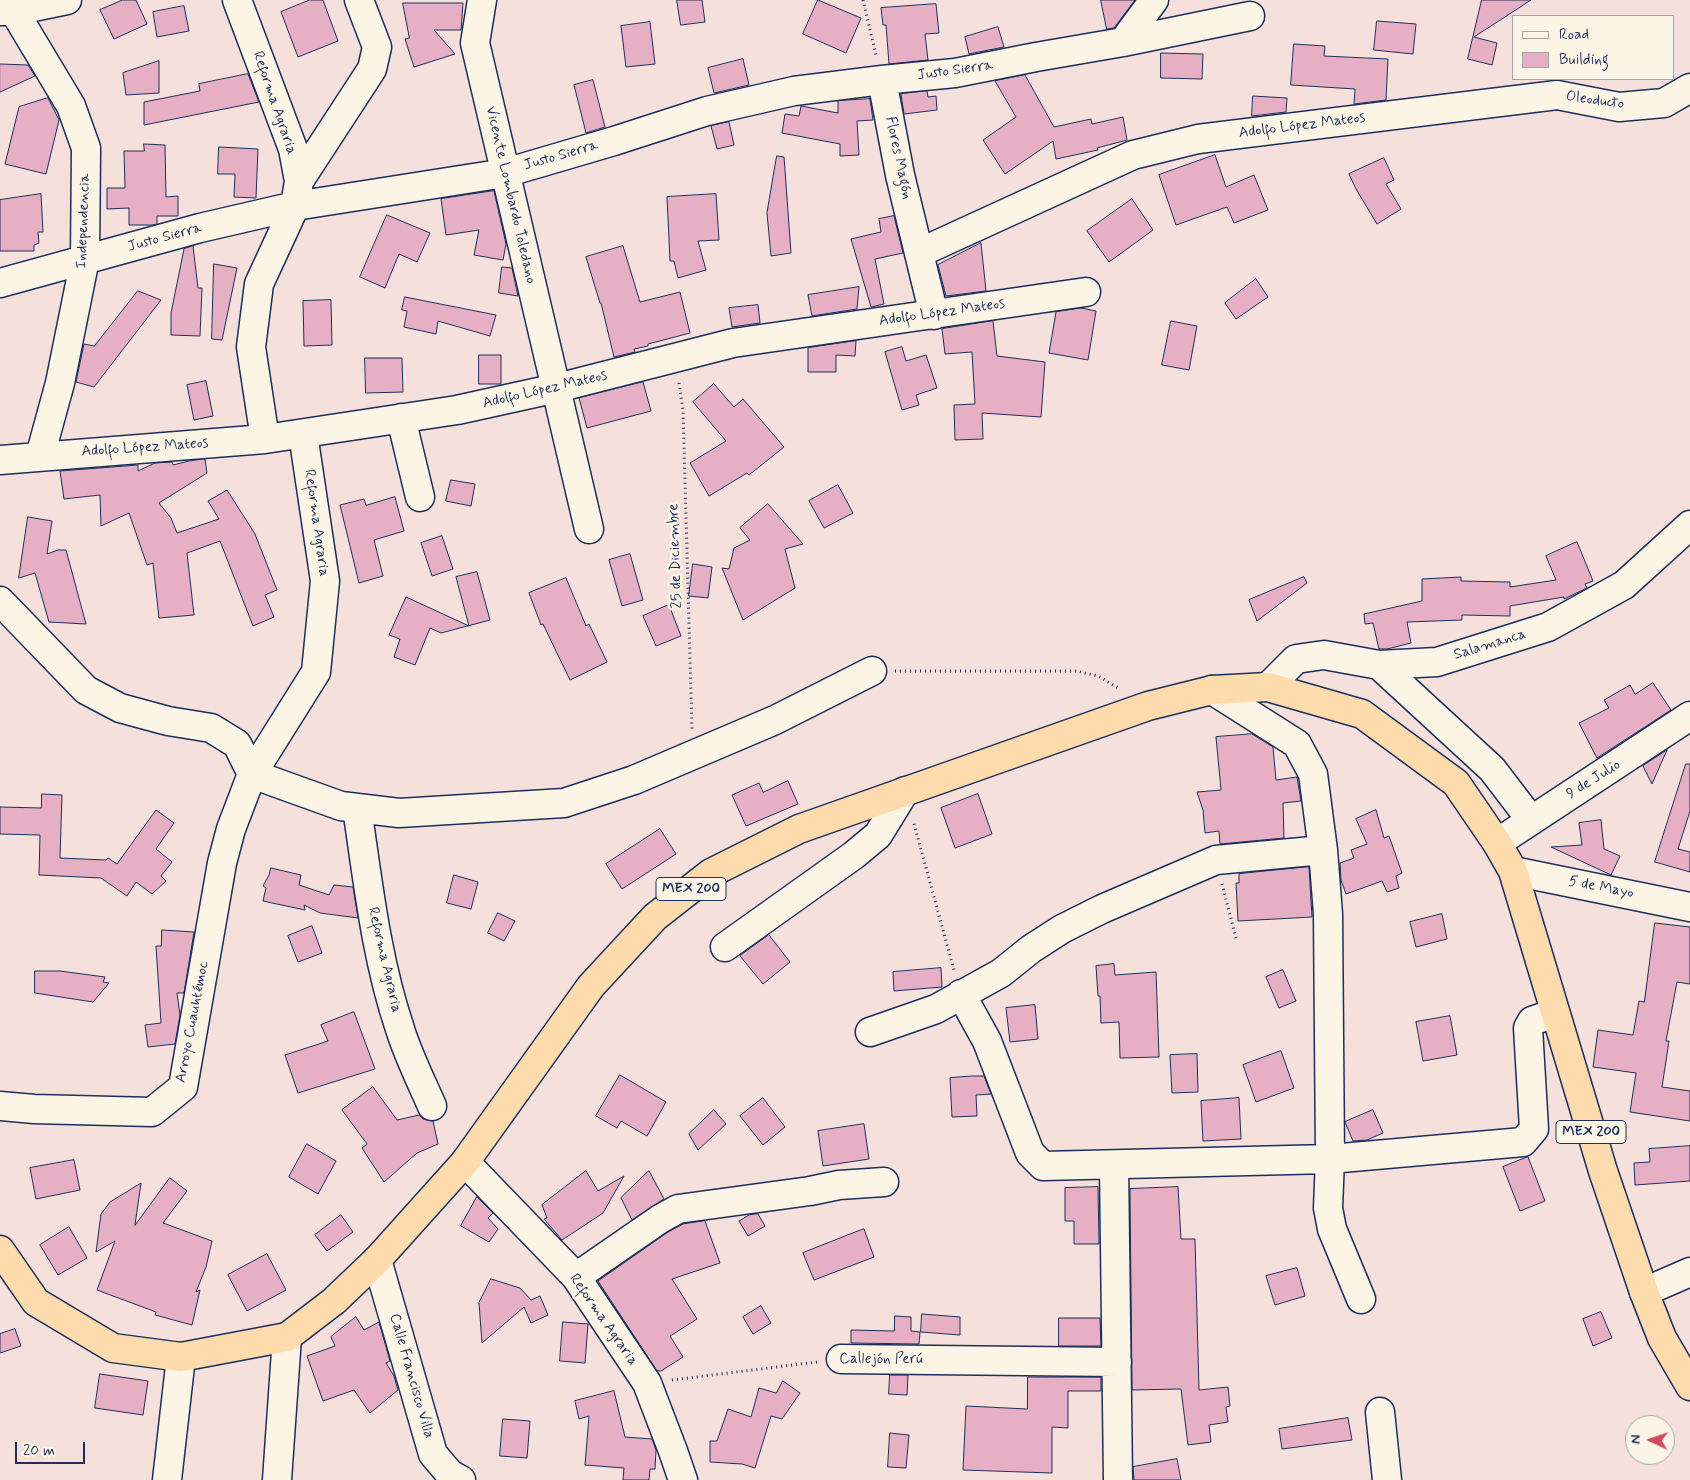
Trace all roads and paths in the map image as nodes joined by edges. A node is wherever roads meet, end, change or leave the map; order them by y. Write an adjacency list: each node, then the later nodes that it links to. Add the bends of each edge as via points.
1 (66, 0): 7 (street)
2 (237, 0): 14 (street, Reforma Agraria, via 293,149)
3 (359, 0): 14 (street, via 377,47 372,69)
4 (482, 0): 13 (street, Vicente Lombardo Toledano, via 475,43)
5 (863, 0): 10 (path)
6 (1154, 0): 9 (street)
7 (9, 7): 16 (street, Independencia, via 71,106 86,148)
8 (1250, 16): 9 (street, Justo Sierra)
9 (1123, 42): 10 (street, Justo Sierra, via 955,73)
10 (882, 80): 13 (street, Justo Sierra, via 794,91 707,111); 15 (street, Flores Magón)
11 (1690, 88): 12 (street, Oleoducto, via 1664,103 1619,107)
12 (1557, 95): 15 (street, Adolfo López Mateos, via 1189,141 1133,155)
13 (504, 173): 14 (street, Justo Sierra); 21 (street, Vicente Lombardo Toledano)
14 (297, 194): 16 (street, Justo Sierra, via 200,228); 24 (street, via 259,284 251,347)
15 (919, 253): 19 (street, Flores Magón)
16 (85, 259): 17 (street, Justo Sierra); 25 (street, Independencia, via 60,383)
17 (0, 283)
18 (1086, 292): 19 (street, Adolfo López Mateos)
19 (934, 314): 20 (street, Adolfo López Mateos, via 733,343)
20 (675, 358): 21 (street, Adolfo López Mateos); 37 (path, 25 de Diciembre, via 683,410)
21 (557, 388): 22 (street, Adolfo López Mateos, via 457,410); 29 (street, Vicente Lombardo Toledano)
22 (401, 418): 23 (street, Adolfo López Mateos); 27 (street)
23 (303, 434): 24 (street, Adolfo López Mateos); 38 (street, Reforma Agraria, via 325,581 316,672)
24 (265, 439): 25 (street, Adolfo López Mateos)
25 (40, 456): 26 (street, Adolfo López Mateos)
26 (0, 460)
27 (420, 497)
28 (1690, 525): 31 (street, Salamanca, via 1624,585 1548,628 1437,662)
29 (589, 529)
30 (0, 601): 38 (street, via 86,690 120,708 168,721 212,728 237,744)
31 (1378, 665): 33 (street, Salamanca, via 1324,655 1296,659); 41 (street, via 1492,769)
32 (872, 671): 35 (path, via 1076,671 1098,676); 37 (street, via 775,720)
33 (1268, 687): 34 (highway, MEX 200); 42 (highway, MEX 200, via 1362,714 1456,783)
34 (1212, 690): 35 (highway, MEX 200); 43 (street, via 1297,744 1314,774)
35 (1148, 706): 39 (highway, MEX 200)
36 (1690, 716): 41 (street, 9 de Julio)
37 (693, 754): 40 (street, via 634,780 564,803 399,812)
38 (252, 774): 40 (street, via 341,806); 52 (street, Arroyo Cuauhtémoc, via 222,863 183,1087 152,1112)
39 (905, 791): 48 (street, via 878,835); 49 (path); 55 (highway, MEX 200, via 799,829 711,873 655,917 591,986)
40 (357, 808): 53 (street, Reforma Agraria, via 372,914 388,990 400,1030)
41 (1530, 820): 42 (street, 9 de Julio)
42 (1497, 843): 45 (highway, MEX 200)
43 (1323, 850): 44 (street); 54 (street, via 1328,914)
44 (1216, 860): 47 (path); 49 (street, via 1062,929 1001,973)
45 (1513, 871): 46 (street, 5 de Mayo); 50 (highway, MEX 200)
46 (1690, 907)
47 (1237, 942)
48 (725, 947)
49 (961, 994): 51 (street, via 936,1009); 56 (street, via 987,1041 1030,1153 1043,1166)
50 (1555, 1013): 54 (street, via 1532,1021 1528,1028 1534,1129 1523,1142); 62 (highway, MEX 200, via 1603,1172)
51 (870, 1032)
52 (0, 1106)
53 (432, 1106)
54 (1330, 1160): 56 (street); 63 (street, via 1328,1208 1332,1229)
55 (465, 1162): 59 (highway, MEX 200); 61 (street, Reforma Agraria)
56 (1114, 1165): 67 (street)
57 (884, 1182): 61 (street, via 838,1185 678,1209)
58 (0, 1250): 65 (highway, MEX 200, via 36,1302 113,1348)
59 (377, 1260): 64 (highway, MEX 200, via 334,1301); 73 (street, Calle Francisco Villa, via 433,1454 450,1474)
60 (1690, 1272): 62 (street)
61 (576, 1277): 69 (street, Reforma Agraria)
62 (1644, 1292): 68 (highway, MEX 200, via 1662,1338)
63 (1360, 1299)
64 (286, 1337): 65 (highway, MEX 200); 72 (street)
65 (181, 1357): 71 (street)
66 (841, 1359): 67 (street, Callejón Perú); 69 (path, Callejón Perú)
67 (1118, 1362): 75 (street)
68 (1688, 1379)
69 (647, 1383): 74 (street, Reforma Agraria)
70 (1380, 1412): 76 (street)
71 (167, 1480)
72 (277, 1480)
73 (461, 1480)
74 (682, 1480)
75 (1118, 1480)
76 (1387, 1480)

